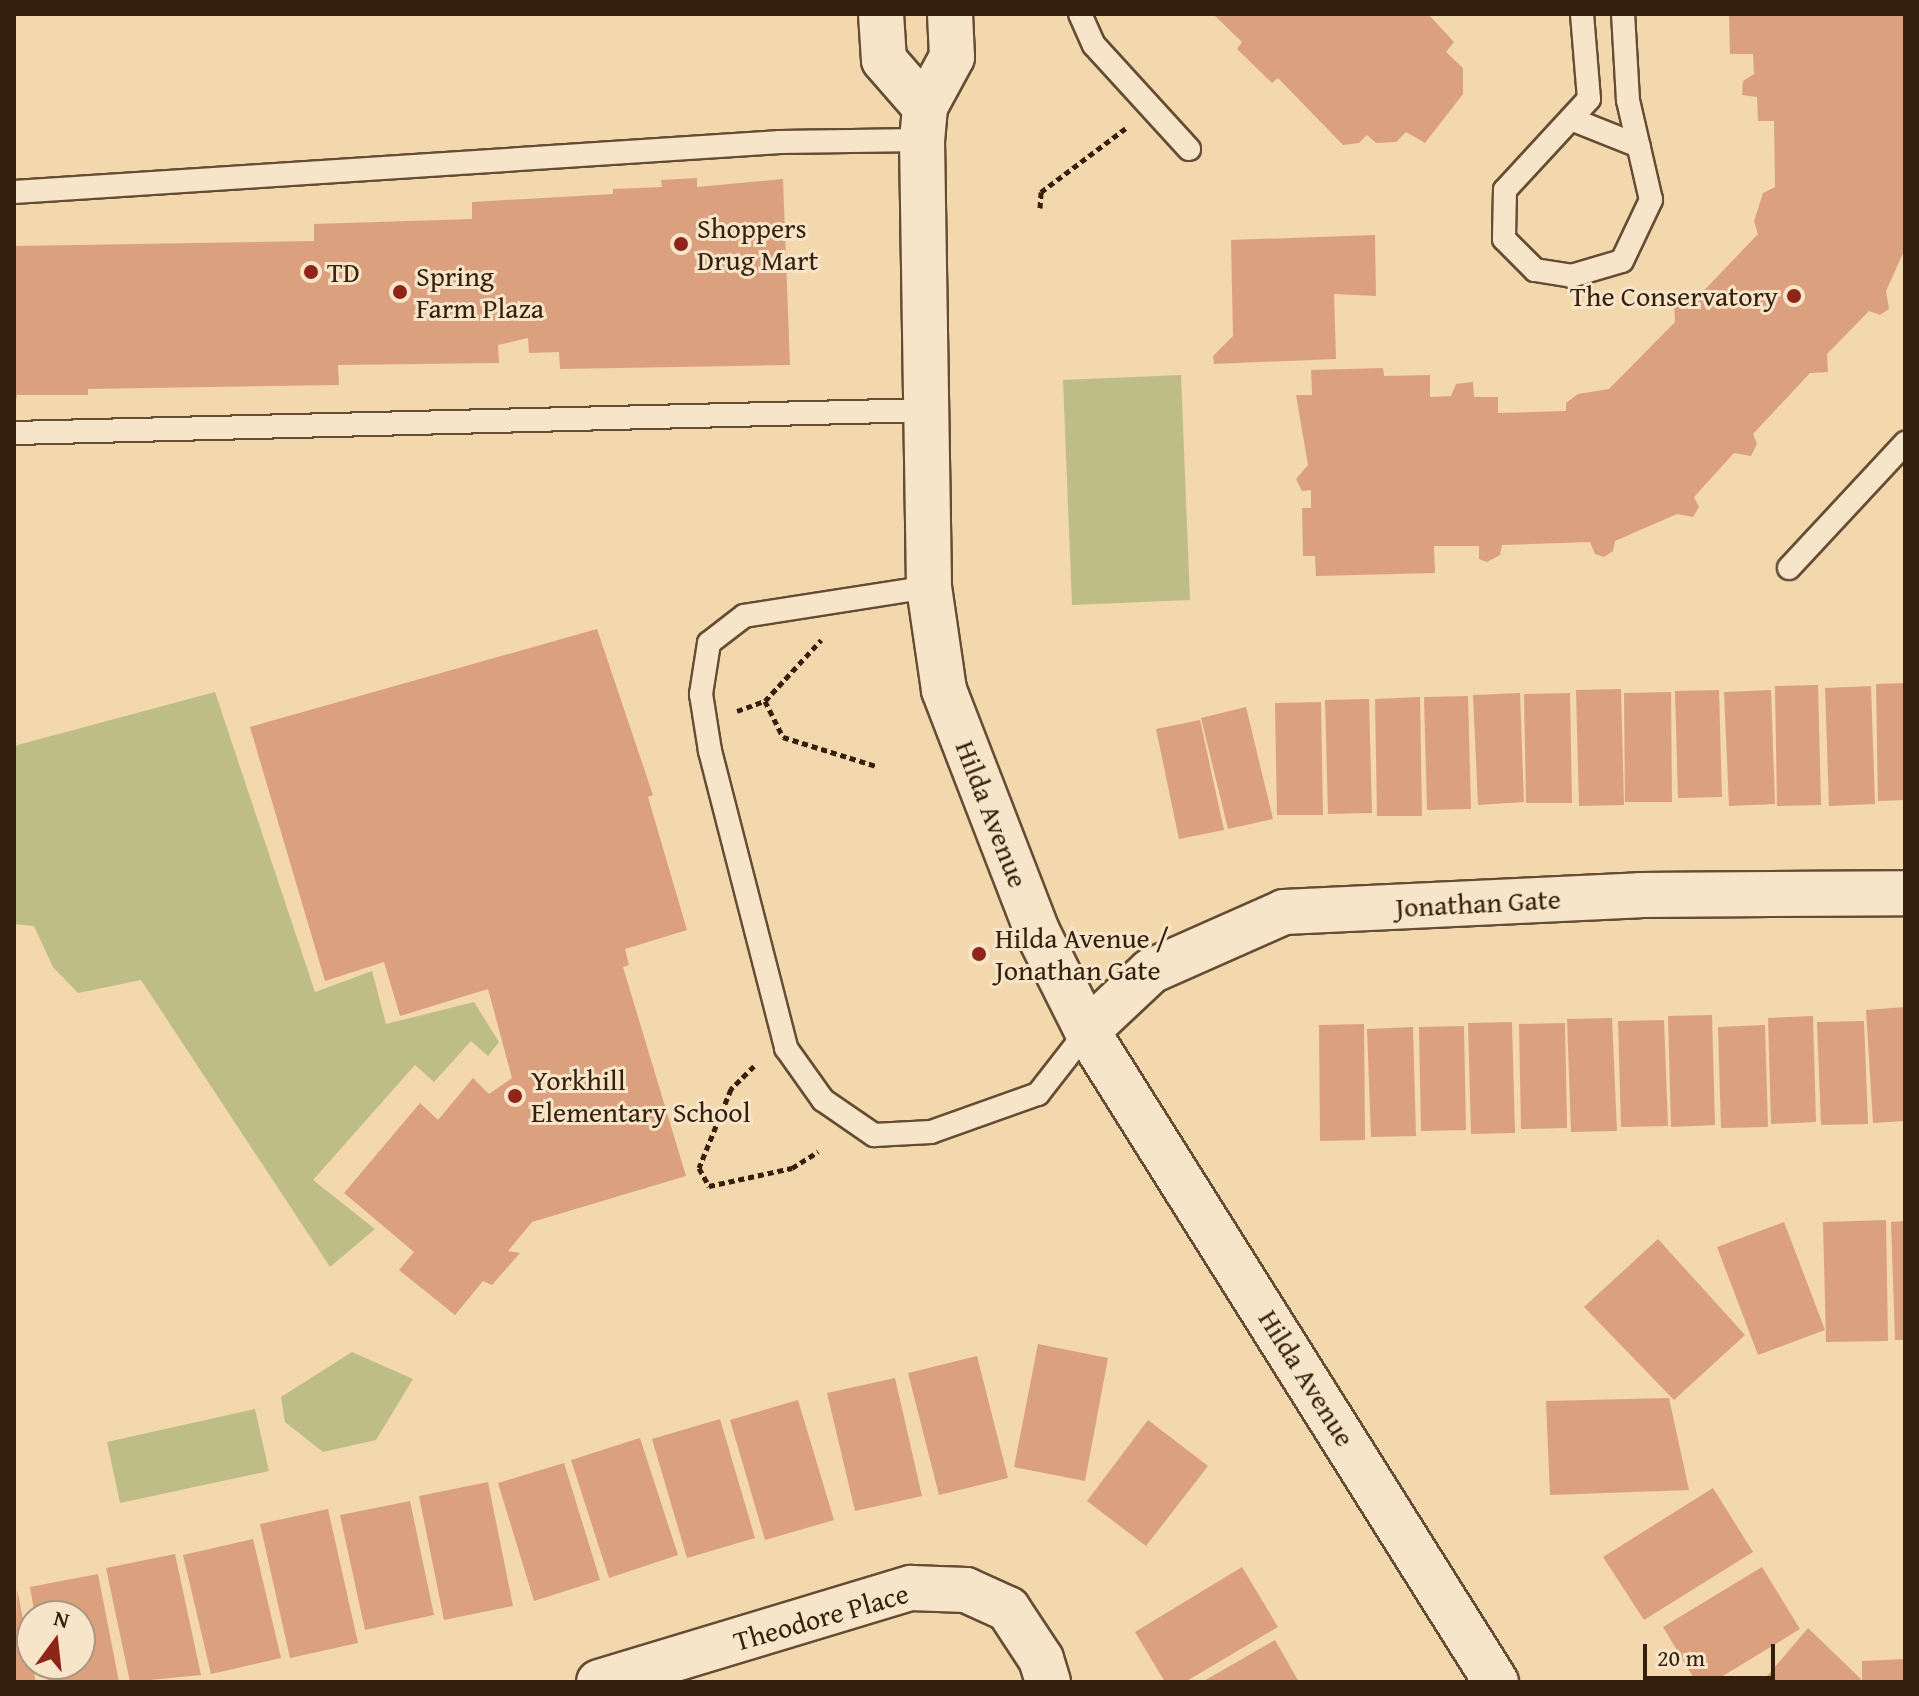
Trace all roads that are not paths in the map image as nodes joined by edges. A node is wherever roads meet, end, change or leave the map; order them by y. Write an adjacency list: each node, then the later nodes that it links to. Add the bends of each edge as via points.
1 (881, 14): 7 (street, via 884,60)
2 (950, 14): 7 (street, Hilda Avenue, via 952,57)
3 (1080, 14): 9 (lane, via 1094,45)
4 (1582, 14): 6 (lane, via 1589,99)
5 (1623, 14): 8 (lane, via 1628,100)
6 (1571, 119): 8 (lane); 8 (lane, via 1505,190 1504,239 1535,270 1571,276 1622,261 1651,200)
7 (924, 124): 10 (lane, via 780,142); 11 (street, Hilda Avenue)
8 (1639, 146)
9 (1189, 149)
10 (14, 192)
11 (926, 410): 12 (lane); 15 (street, Hilda Avenue)
12 (14, 433)
13 (1905, 443): 14 (lane)
14 (1789, 568)
15 (929, 587): 17 (street, Hilda Avenue, via 944,690 1038,933); 17 (lane, via 744,616 709,643 701,694 705,722 786,1048 823,1100 874,1135 931,1132 1038,1094)
16 (1905, 893): 17 (street, Jonathan Gate, via 1640,895 1284,912 1151,971)
17 (1087, 1031): 20 (street, Hilda Avenue)
18 (599, 1682): 19 (street, Theodore Place, via 911,1588 966,1590 1008,1609 1041,1659)
19 (1048, 1682)
20 (1496, 1682)

